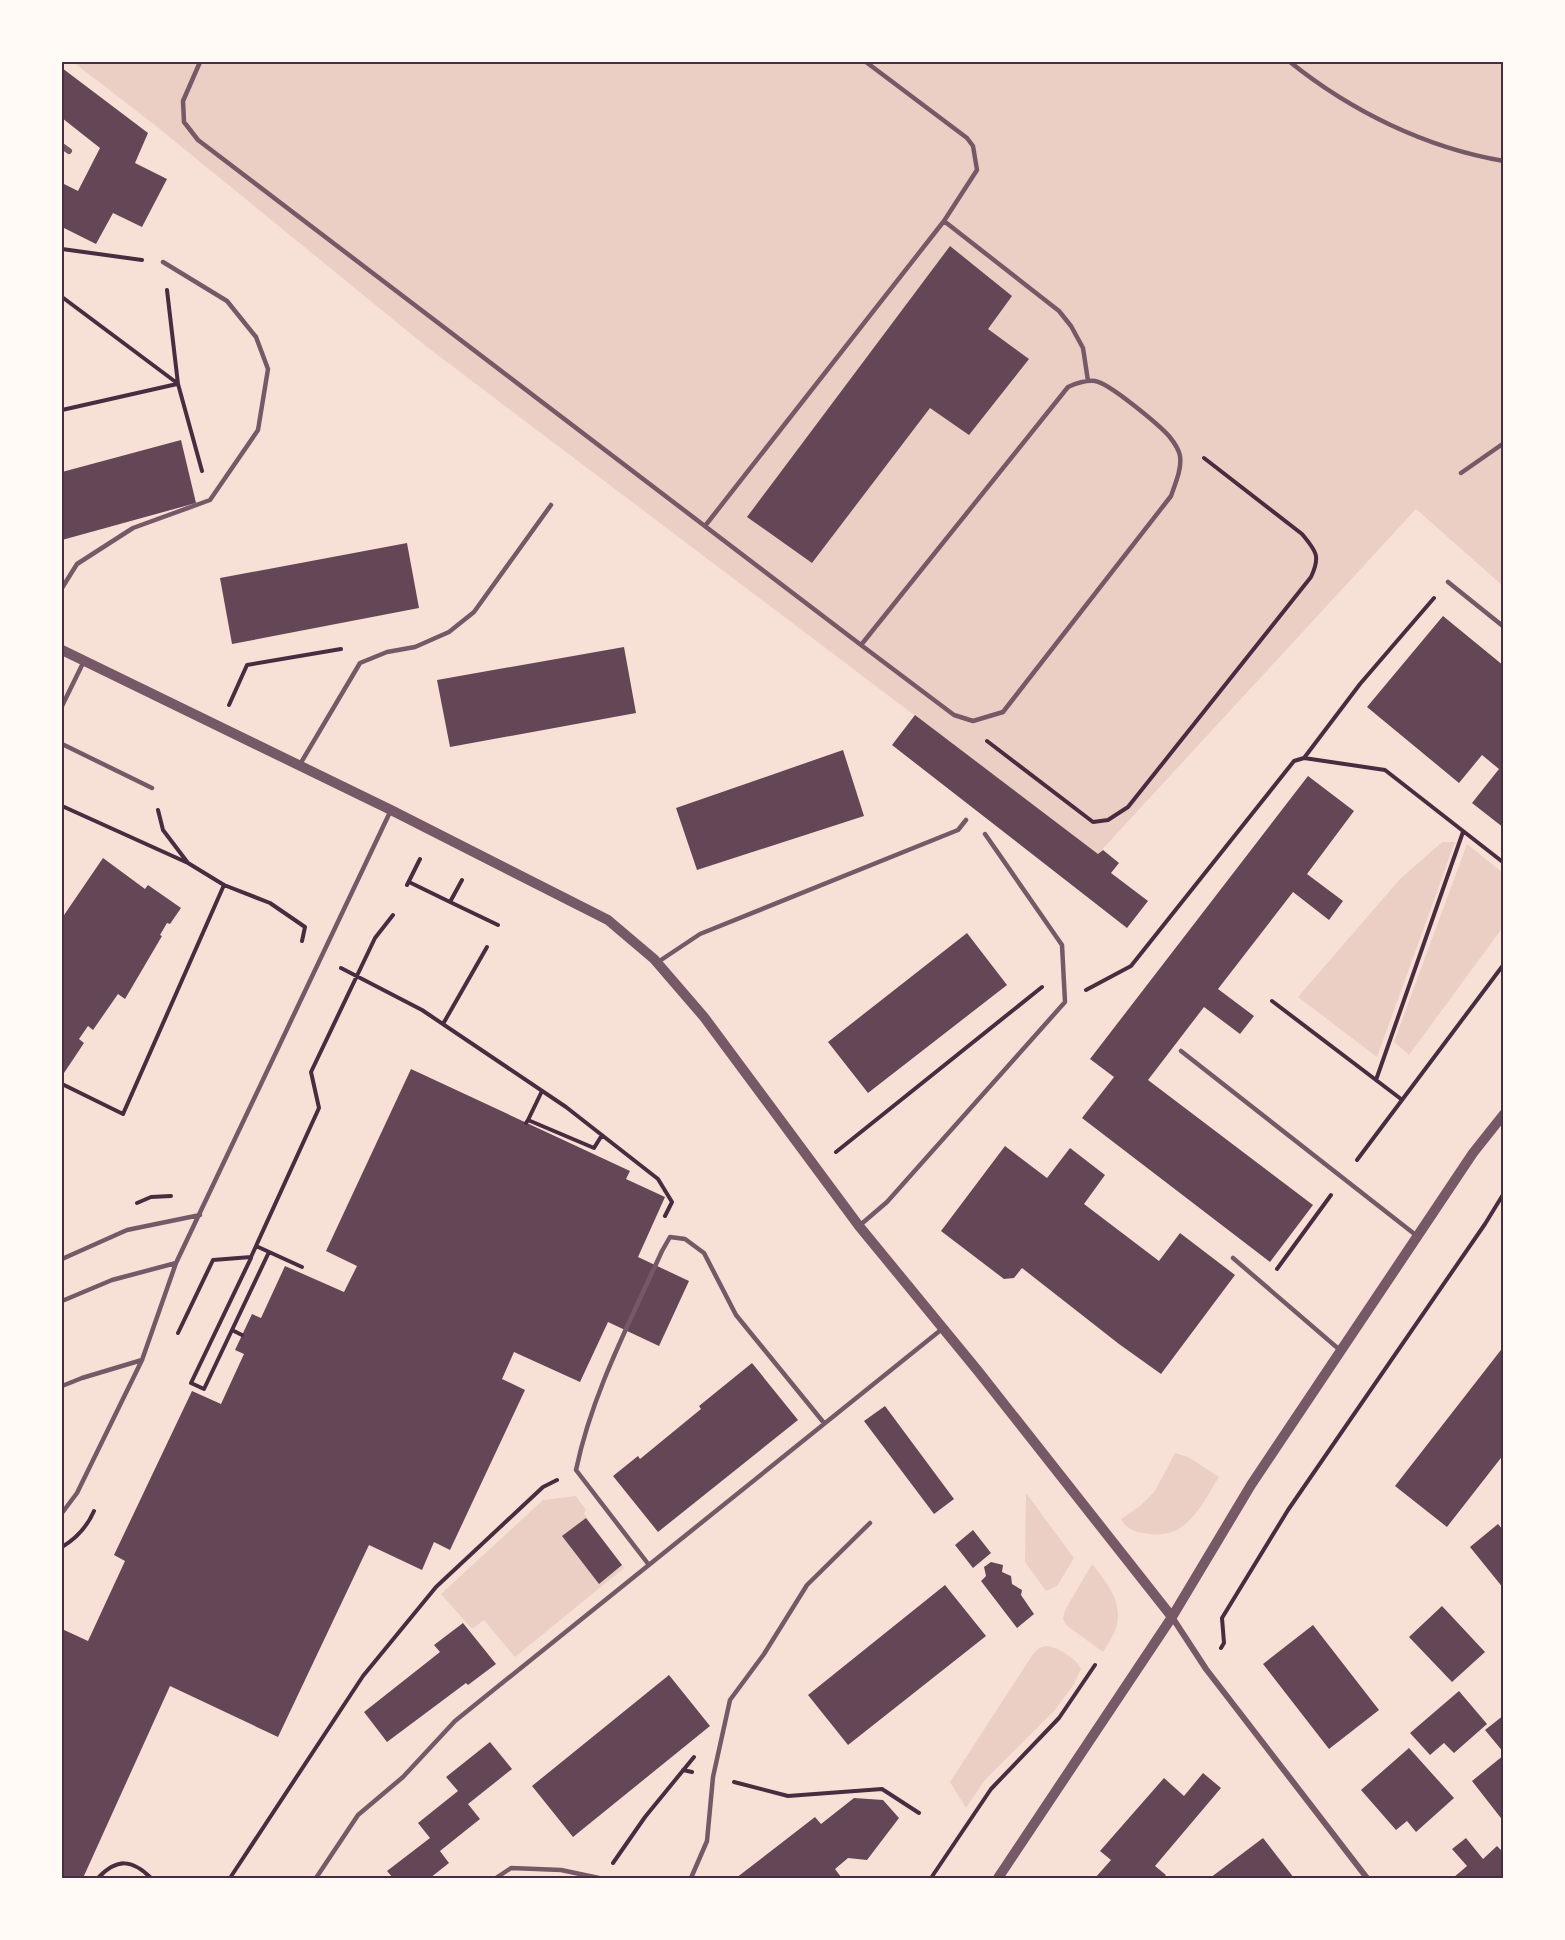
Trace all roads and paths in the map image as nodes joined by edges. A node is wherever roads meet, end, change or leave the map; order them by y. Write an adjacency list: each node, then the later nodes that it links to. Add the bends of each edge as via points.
1 (200, 62): 19 (lane, via 183,100 184,122 198,140)
2 (866, 62): 7 (lane, via 973,146 977,170)
3 (1290, 62): 6 (lane, via 1372,116 1432,143)
4 (62, 146): 5 (street)
5 (69, 151)
6 (1503, 161)
7 (944, 221): 11 (lane, via 1059,311 1083,348); 19 (lane)
8 (62, 249): 9 (path)
9 (163, 262): 12 (path); 17 (lane, via 227,301 256,336 268,369 258,430)
10 (62, 297): 12 (path)
11 (1088, 381): 14 (lane, via 1111,389); 23 (lane, via 1068,387)
12 (178, 384): 13 (path); 17 (path)
13 (62, 410)
14 (1168, 435): 29 (lane, via 1180,456 1171,496 1003,712 973,722); 29 (path, via 1184,443 1302,534 1315,550 1318,564 1311,577 1128,807 1108,820 1093,822)
15 (1503, 443): 16 (lane)
16 (1461, 473)
17 (210, 500): 21 (lane, via 133,528 77,564)
18 (551, 505): 32 (lane, via 474,612 441,636 360,663)
19 (705, 526): 23 (lane)
20 (1448, 582): 22 (lane); 31 (path, via 1360,684)
21 (62, 588)
22 (1503, 627)
23 (861, 645): 29 (lane)
24 (345, 648): 28 (path, via 247,665)
25 (62, 650): 26 (street)
26 (84, 661): 27 (lane); 32 (street)
27 (62, 705)
28 (229, 705)
29 (954, 715)
30 (62, 744): 33 (lane)
31 (1304, 758): 37 (path, via 1385,770); 54 (path, via 1294,761 1131,966)
32 (299, 766): 35 (street)
33 (152, 788): 40 (path, via 163,830)
34 (62, 806): 40 (path)
35 (391, 810): 49 (street, via 608,920); 68 (lane)
36 (966, 820): 49 (lane, via 958,830 700,934)
37 (1462, 832): 41 (path); 57 (path)
38 (985, 834): 51 (lane, via 1062,945)
39 (420, 859): 44 (path, via 408,883)
40 (188, 863): 43 (path)
41 (1503, 863)
42 (462, 880): 44 (path)
43 (224, 885): 48 (path, via 270,903 305,927); 58 (path, via 123,1114)
44 (450, 902): 46 (path)
45 (393, 915): 52 (path, via 375,938)
46 (498, 924)
47 (487, 947): 55 (path)
48 (300, 949)
49 (658, 962): 70 (street, via 704,1017)
50 (1503, 964): 60 (path)
51 (1064, 970): 54 (lane); 63 (path)
52 (356, 977): 55 (path); 72 (path, via 311,1072 318,1107)
53 (1272, 1001): 57 (path)
54 (1065, 1002): 70 (lane, via 887,1202)
55 (443, 1024): 59 (path)
56 (1181, 1051): 64 (lane)
57 (1376, 1080): 60 (path)
58 (62, 1084)
59 (542, 1091): 62 (path); 62 (path, via 527,1121 594,1148)
60 (1401, 1099): 64 (path)
61 (1503, 1114): 71 (street)
62 (602, 1135): 69 (path, via 658,1179 672,1202)
63 (836, 1152)
64 (1344, 1178): 71 (lane); 79 (path)
65 (1503, 1193): 94 (path, via 1288,1510 1222,1618)
66 (172, 1196): 67 (path, via 151,1197)
67 (131, 1205)
68 (200, 1215): 76 (lane, via 127,1230); 77 (lane)
69 (663, 1220)
70 (859, 1226): 81 (street)
71 (1417, 1236): 85 (street)
72 (256, 1246): 73 (path); 74 (path)
73 (269, 1252): 78 (path); 82 (path)
74 (251, 1257): 82 (path, via 191,1383 204,1389); 83 (path, via 213,1260)
75 (1233, 1258): 79 (lane)
76 (62, 1259)
77 (176, 1263): 80 (lane, via 112,1280); 86 (lane)
78 (302, 1267)
79 (1266, 1285): 85 (lane)
80 (62, 1301)
81 (942, 1329): 88 (lane); 93 (street)
82 (232, 1330): 84 (path)
83 (178, 1333)
84 (242, 1335)
85 (1341, 1352): 93 (street, via 1251,1485)
86 (142, 1360): 87 (lane); 90 (lane, via 77,1493)
87 (62, 1386)
88 (824, 1424): 89 (lane, via 736,1315 704,1252 685,1239 670,1237 600,1389 583,1435); 92 (lane)
89 (576, 1470): 92 (lane); 103 (path, via 543,1487 436,1587 363,1676)
90 (62, 1514)
91 (870, 1523): 98 (lane, via 807,1585 730,1700)
92 (649, 1565): 104 (lane, via 455,1721 404,1777 358,1815)
93 (1172, 1617): 109 (street); 110 (street, via 1206,1669)
94 (1221, 1648)
95 (1095, 1665): 108 (path, via 1059,1718 991,1789)
96 (696, 1754): 97 (path)
97 (683, 1770): 98 (path); 100 (path)
98 (713, 1777): 99 (path, via 788,1796 882,1788); 107 (lane, via 707,1841)
99 (919, 1813)
100 (608, 1870)
101 (98, 1878): 102 (path, via 110,1866 124,1863 141,1868)
102 (151, 1878)
103 (230, 1878)
104 (316, 1878)
105 (496, 1878): 106 (lane, via 511,1869 561,1870)
106 (599, 1878)
107 (691, 1878)
108 (931, 1878)
109 (998, 1878)
110 (1367, 1878)

